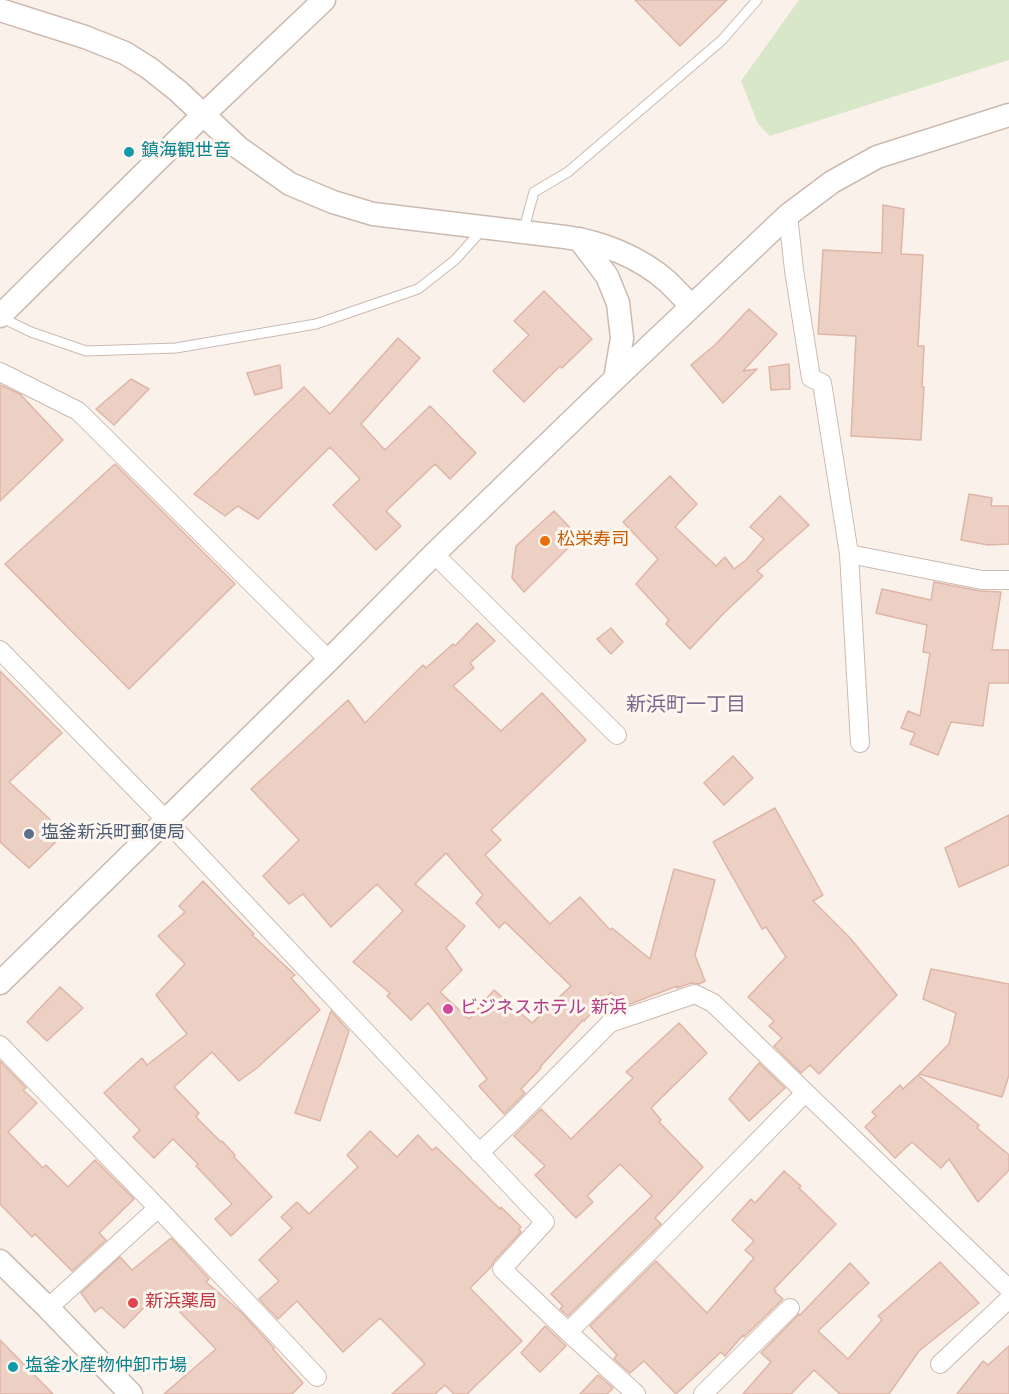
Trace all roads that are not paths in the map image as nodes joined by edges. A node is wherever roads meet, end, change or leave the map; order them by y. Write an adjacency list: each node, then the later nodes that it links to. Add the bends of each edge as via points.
1 (324, 0): 4 (street)
2 (757, 0): 8 (lane, via 713,48 568,172 534,192)
3 (0, 10): 4 (street, via 125,53 178,91)
4 (203, 115): 7 (street, via 239,148 290,184 333,202 373,214); 11 (street)
5 (1009, 115): 6 (street, via 877,157 832,182)
6 (789, 215): 10 (street); 15 (street, via 811,378 822,383)
7 (483, 228): 8 (street); 11 (lane, via 455,260 418,289 316,324 176,348 86,351 31,332)
8 (523, 232): 9 (street)
9 (579, 239): 10 (street, via 636,259 667,281); 13 (street, via 607,276 618,303 622,338)
10 (691, 306): 13 (street)
11 (0, 316)
12 (0, 372): 18 (street, via 78,411)
13 (615, 379): 14 (street)
14 (434, 554): 18 (street); 19 (street)
15 (849, 554): 16 (street, via 982,580); 20 (street)
16 (1009, 580)
17 (0, 650): 21 (street)
18 (329, 660): 21 (street)
19 (616, 735)
20 (861, 743)
21 (166, 820): 22 (street); 25 (street)
22 (0, 983)
23 (0, 1045): 26 (street)
24 (805, 1093): 25 (street, via 712,1003 695,994 610,1023); 28 (street); 32 (street)
25 (479, 1153): 32 (street, via 545,1221 502,1269)
26 (158, 1208): 30 (street); 34 (street)
27 (0, 1261): 30 (street)
28 (1009, 1289)
29 (1009, 1299): 33 (street)
30 (48, 1308): 35 (street)
31 (790, 1308): 37 (street)
32 (568, 1332): 36 (street)
33 (940, 1364)
34 (317, 1377)
35 (131, 1394)
36 (636, 1394)
37 (703, 1394)

